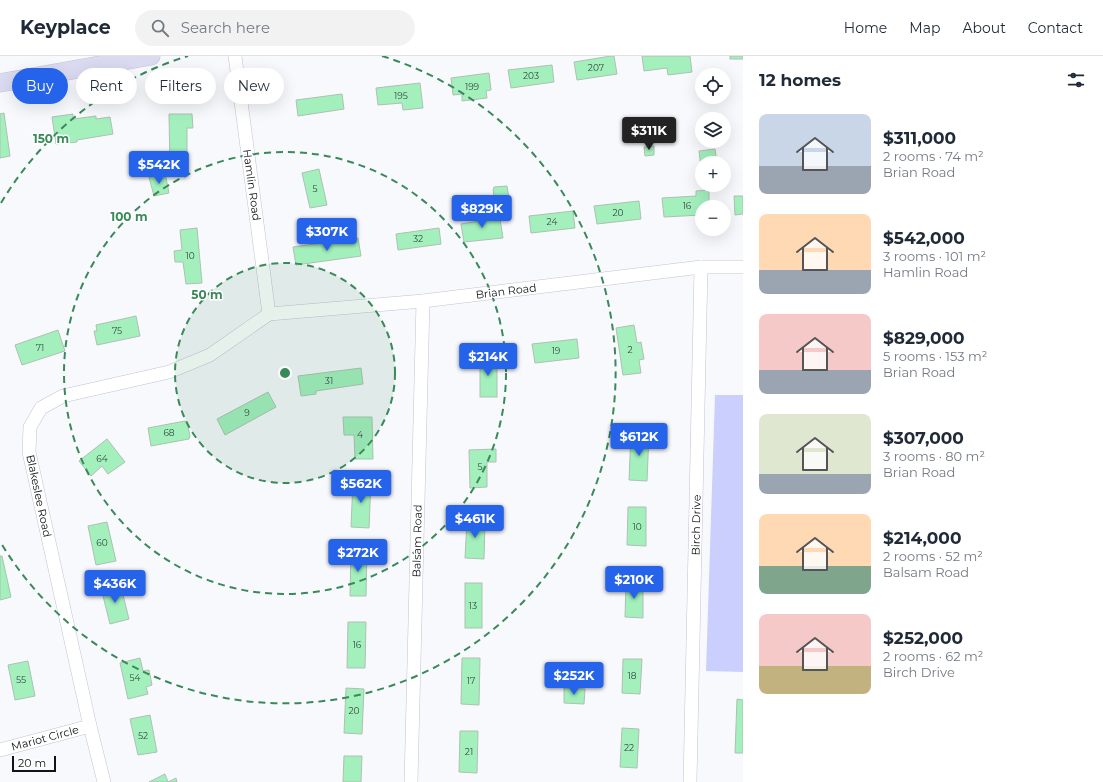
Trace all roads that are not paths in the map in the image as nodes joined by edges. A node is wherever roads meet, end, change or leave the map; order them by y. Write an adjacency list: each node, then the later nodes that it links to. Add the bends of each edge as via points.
1 (151, 56): 3 (main road)
2 (235, 56): 7 (street, Hamlin Road)
3 (0, 82)
4 (701, 267): 5 (street, Brian Road); 6 (street, Brian Road); 12 (street, Birch Drive)
5 (743, 267)
6 (423, 301): 7 (street, Brian Road); 11 (street, Balsam Road)
7 (269, 314): 8 (street, Blakeslee Road, via 210,355 169,372 63,396 41,408 30,427 29,452)
8 (90, 726): 9 (street, Mariot Circle); 10 (street, Blakeslee Road)
9 (0, 750)
10 (104, 782)
11 (411, 782)
12 (690, 782)

